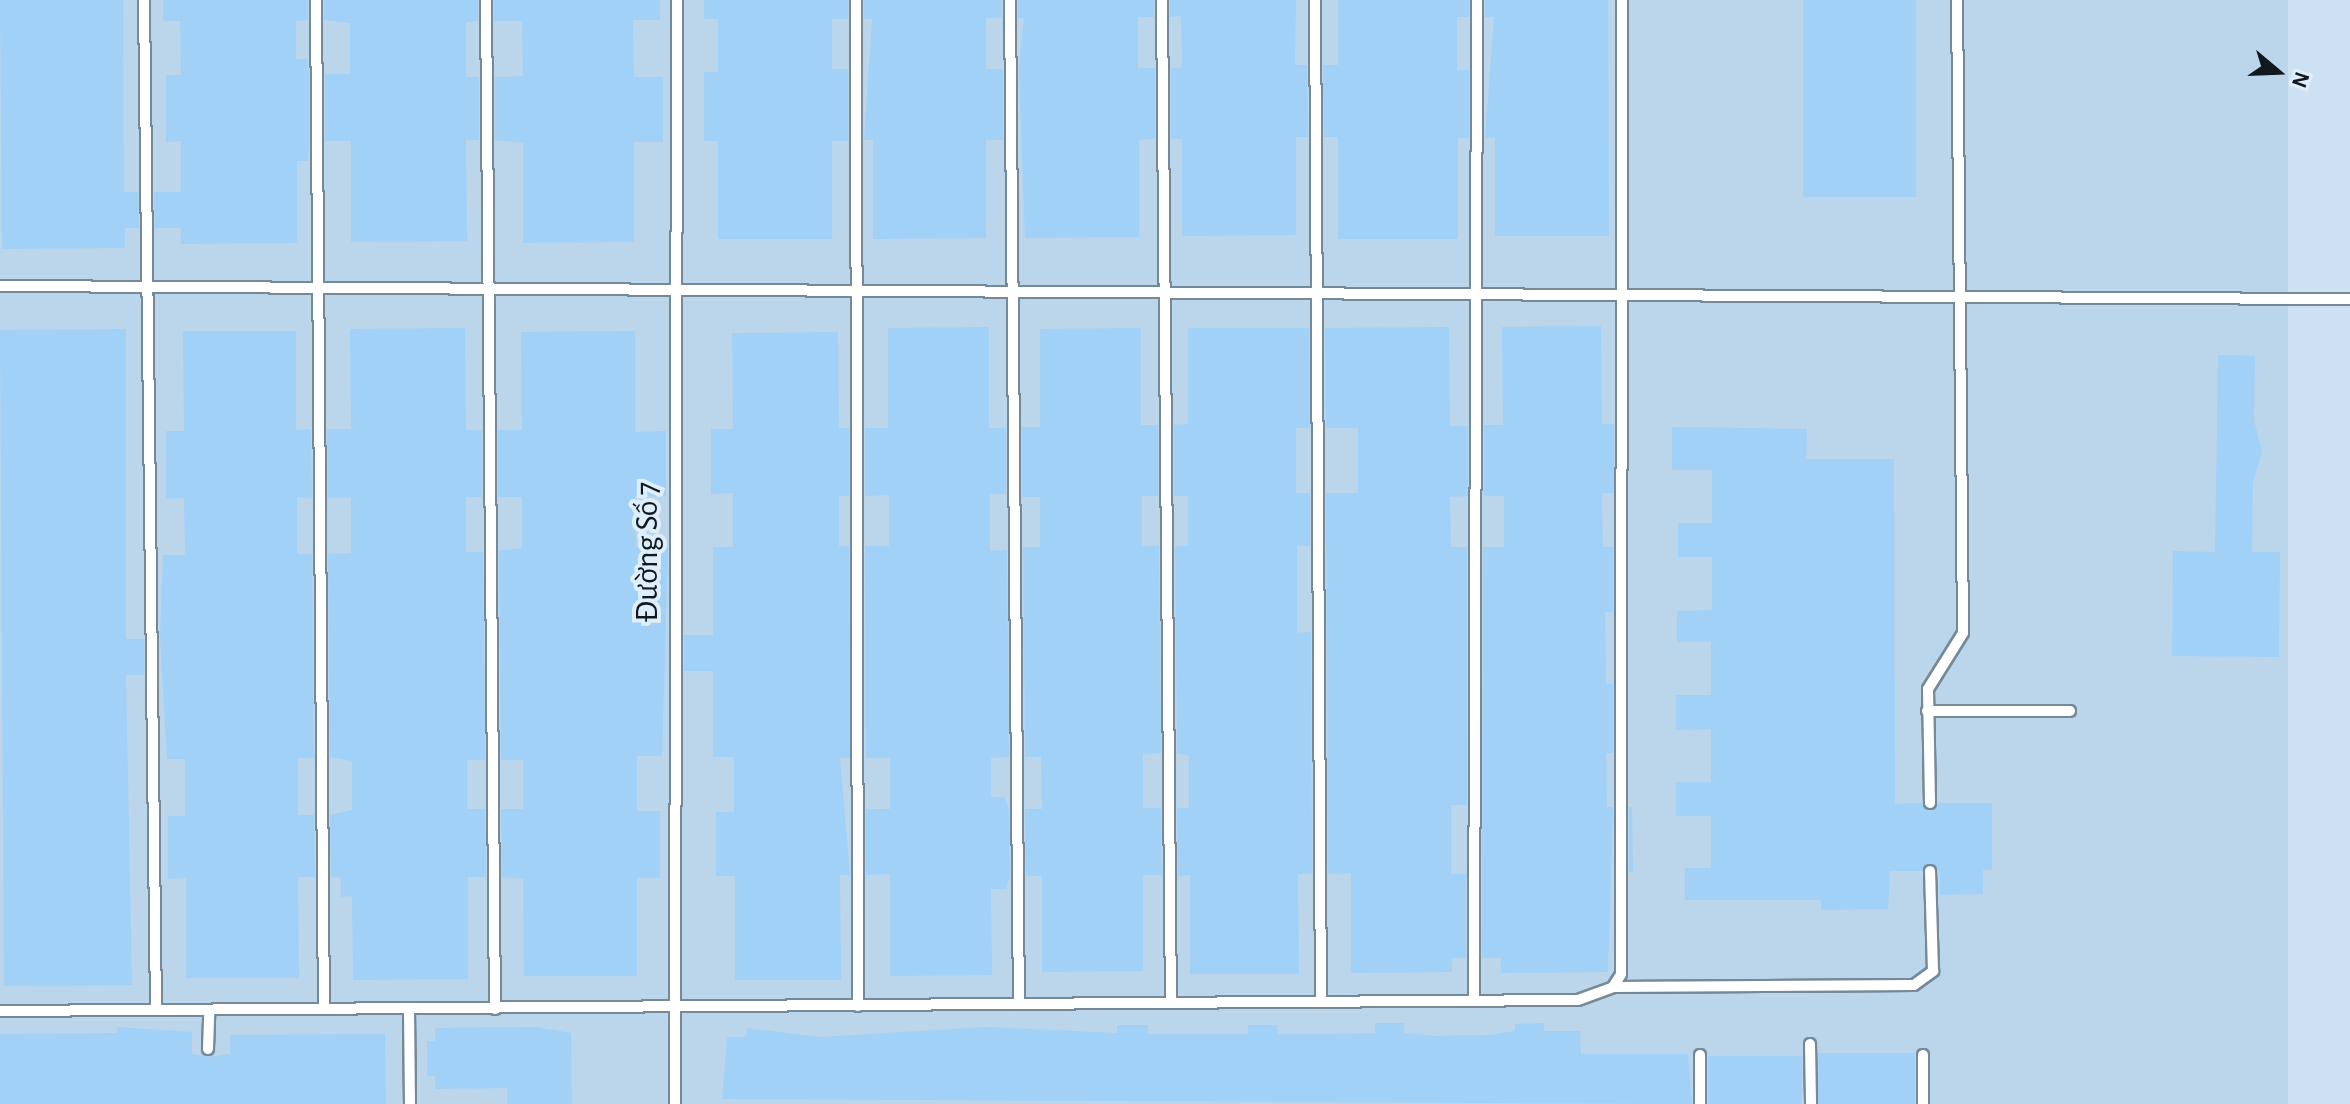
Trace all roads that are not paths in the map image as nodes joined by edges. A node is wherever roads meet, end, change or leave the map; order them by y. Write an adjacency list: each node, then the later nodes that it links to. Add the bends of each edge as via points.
1 (144, 0): 13 (lane)
2 (316, 0): 14 (lane)
3 (486, 0): 15 (lane)
4 (677, 0): 16 (lane, Đường Số 7)
5 (856, 0): 17 (lane)
6 (1010, 0): 18 (lane)
7 (1162, 0): 19 (lane)
8 (1315, 0): 20 (lane)
9 (1477, 0): 21 (lane)
10 (1622, 0): 23 (lane)
11 (1957, 0): 24 (lane)
12 (0, 286): 13 (lane)
13 (147, 287): 14 (lane); 39 (lane)
14 (319, 288): 15 (lane); 36 (lane)
15 (488, 289): 16 (lane); 38 (lane)
16 (673, 289): 17 (lane); 35 (lane, Đường Số 7)
17 (860, 291): 18 (lane); 34 (lane)
18 (1013, 293): 19 (lane); 33 (lane)
19 (1165, 295): 20 (lane); 32 (lane)
20 (1318, 296): 21 (lane); 31 (lane)
21 (1475, 298): 23 (lane); 30 (lane)
22 (2350, 299): 24 (lane)
23 (1617, 300): 24 (lane); 29 (lane, via 1621,974)
24 (1961, 300): 25 (lane, via 1963,633 1928,689)
25 (1927, 711): 26 (lane); 27 (lane)
26 (2070, 711)
27 (1930, 803)
28 (1930, 871): 29 (lane, via 1933,971 1914,985)
29 (1613, 987): 30 (lane, via 1578,1000)
30 (1474, 1000): 31 (lane)
31 (1321, 1002): 32 (lane)
32 (1171, 1003): 33 (lane)
33 (1019, 1004): 34 (lane)
34 (858, 1006): 35 (lane)
35 (672, 1007): 38 (lane); 47 (lane, Đường Số 7)
36 (324, 1009): 37 (lane); 41 (lane)
37 (409, 1009): 38 (lane); 46 (lane)
38 (495, 1009)
39 (156, 1010): 40 (lane); 41 (lane)
40 (0, 1011)
41 (209, 1011): 43 (lane)
42 (1810, 1044): 49 (lane)
43 (208, 1049)
44 (1700, 1055): 48 (lane)
45 (1923, 1055): 50 (lane)
46 (410, 1104)
47 (675, 1104)
48 (1700, 1104)
49 (1811, 1104)
50 (1923, 1104)

